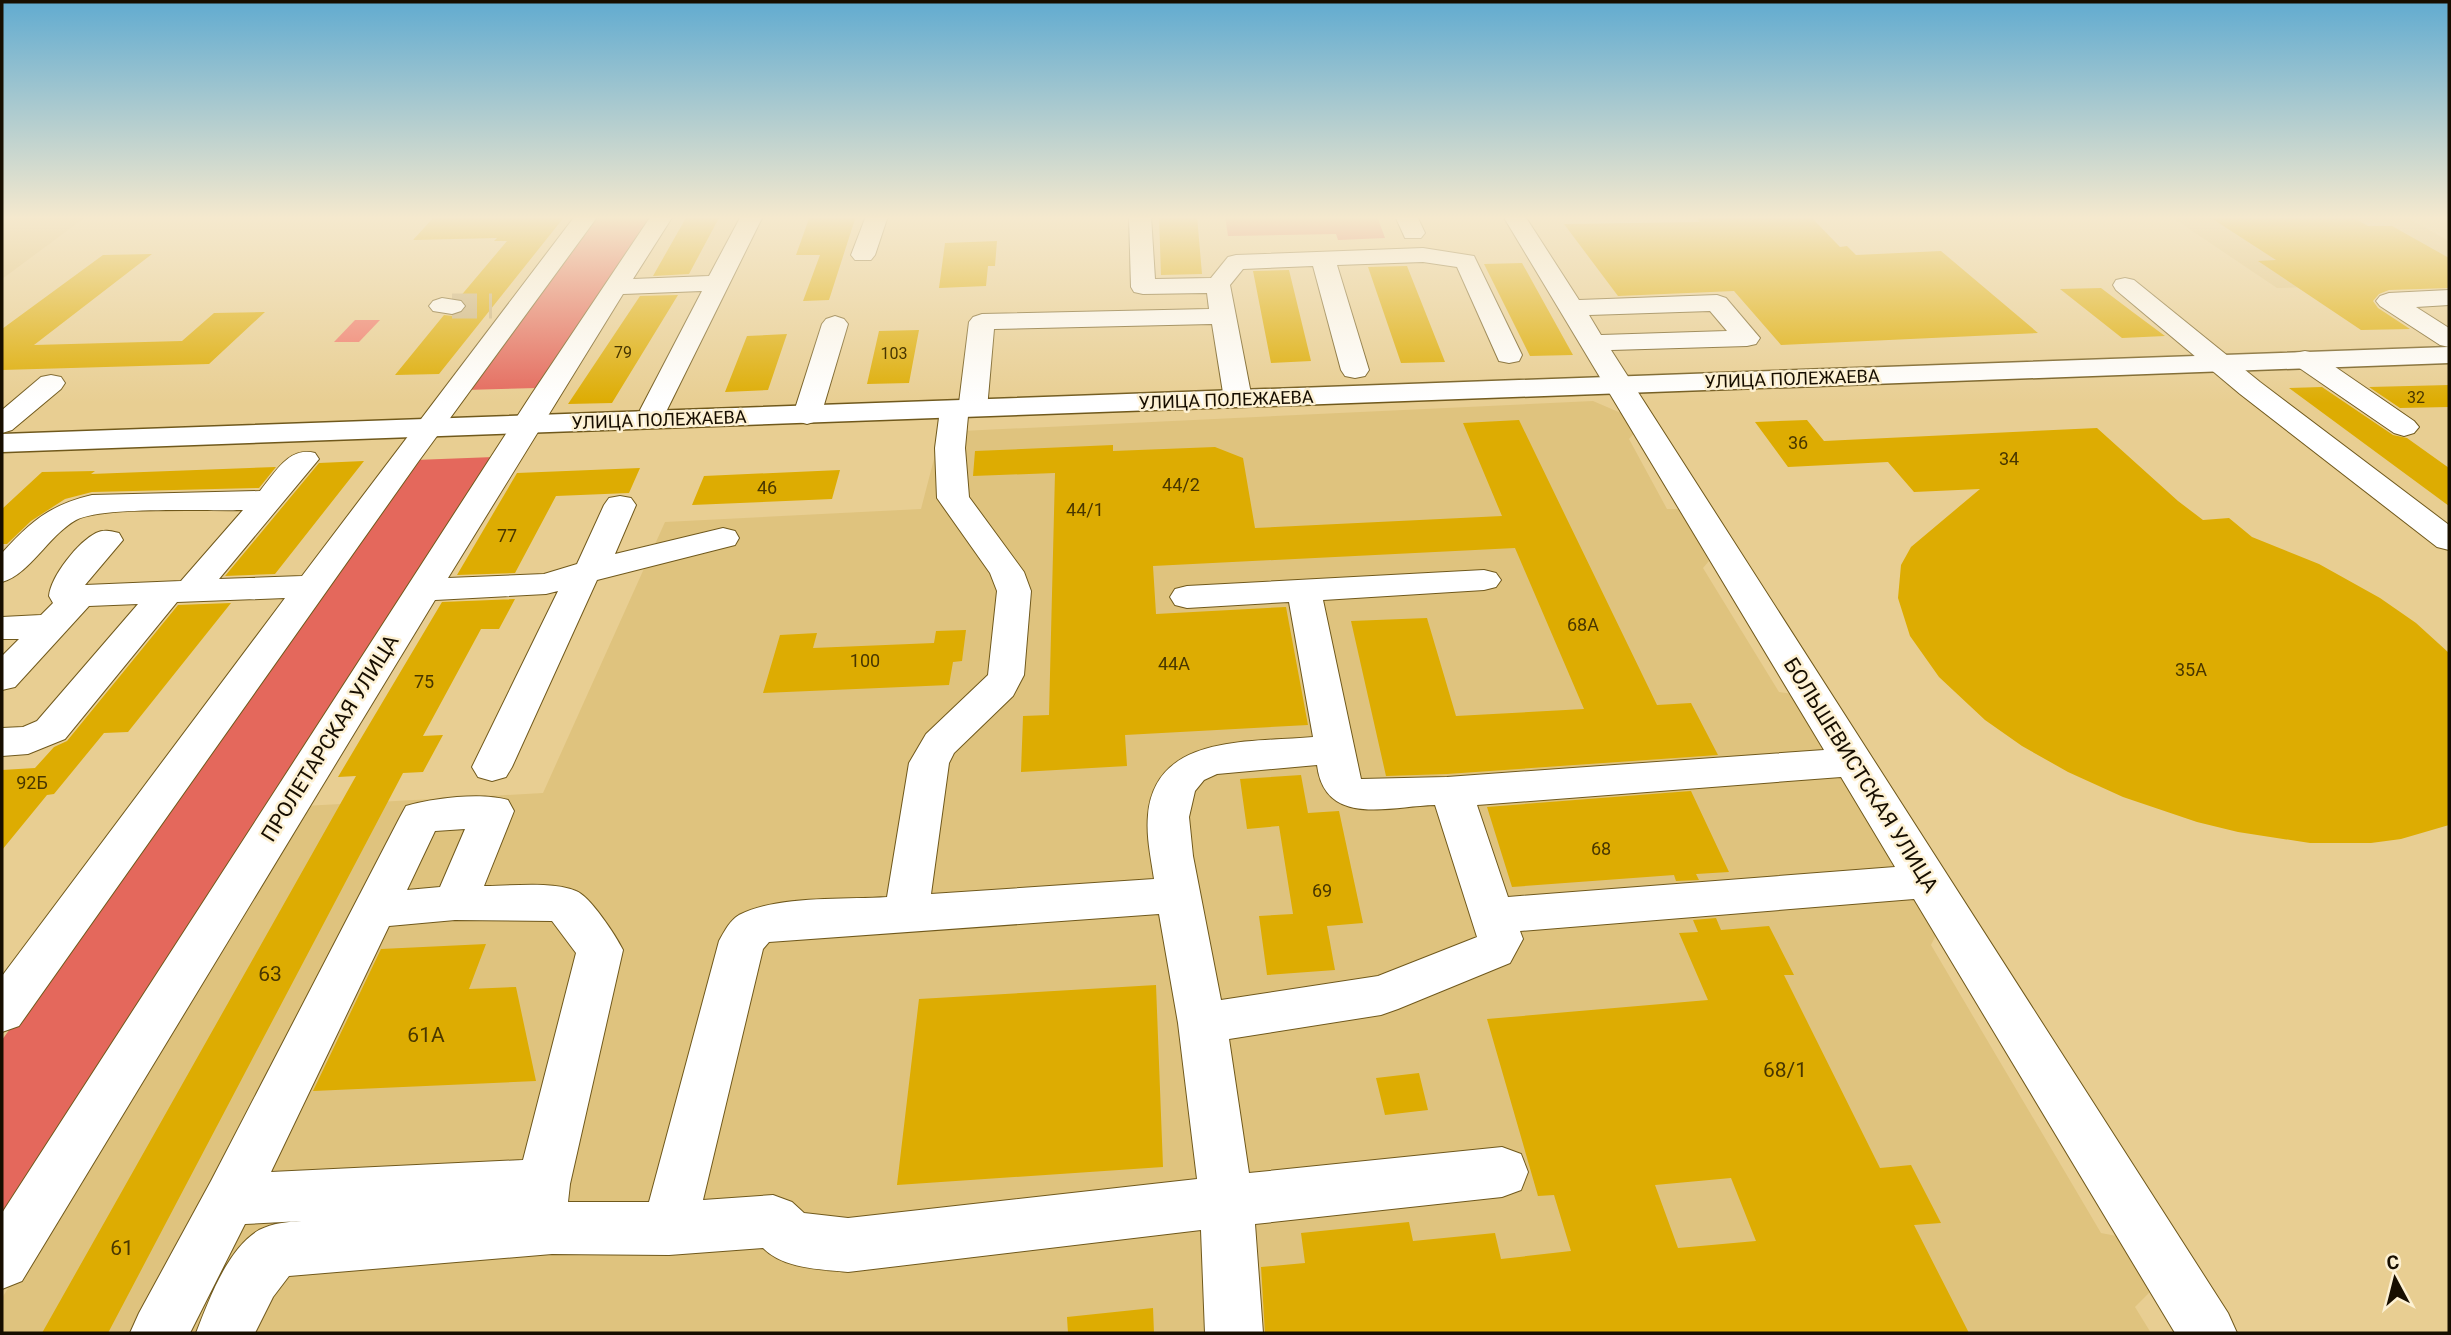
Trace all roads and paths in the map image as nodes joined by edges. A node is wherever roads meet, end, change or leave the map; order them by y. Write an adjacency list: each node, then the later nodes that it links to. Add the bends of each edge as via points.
1 (540, 278): 14 (street)
2 (622, 278): 12 (street, ПРОЛЕТАРСКАЯ УЛИЦА)
3 (720, 278): 9 (street)
4 (1143, 278): 10 (street, via 1143,287)
5 (1223, 278): 10 (street)
6 (1327, 278): 25 (street)
7 (1473, 278): 21 (street)
8 (1553, 278): 16 (street, БОЛЬШЕВИСТСКАЯ УЛИЦА)
9 (718, 283): 12 (street); 30 (street)
10 (1218, 285): 17 (street)
11 (2125, 285): 24 (street)
12 (616, 287): 33 (street, ПРОЛЕТАРСКАЯ УЛИЦА)
13 (2449, 299): 19 (street, via 2389,300)
14 (520, 305): 15 (street); 35 (street)
15 (492, 306)
16 (1572, 308): 20 (street, БОЛЬШЕВИСТСКАЯ УЛИЦА); 20 (street, via 1717,303 1747,338)
17 (1224, 316): 28 (street); 29 (street, via 982,322)
18 (835, 324): 31 (street)
19 (2449, 339)
20 (1594, 344): 27 (street, БОЛЬШЕВИСТСКАЯ УЛИЦА)
21 (1509, 355)
22 (2449, 355): 23 (main road, УЛИЦА ПОЛЕЖАЕВА)
23 (2305, 359): 24 (main road, УЛИЦА ПОЛЕЖАЕВА); 34 (street)
24 (2221, 362): 27 (main road, УЛИЦА ПОЛЕЖАЕВА); 42 (street)
25 (1355, 370)
26 (51, 383): 32 (street)
27 (1620, 386): 28 (main road, УЛИЦА ПОЛЕЖАЕВА); 57 (street, БОЛЬШЕВИСТСКАЯ УЛИЦА)
28 (1238, 399): 29 (main road, УЛИЦА ПОЛЕЖАЕВА)
29 (963, 409): 31 (main road, УЛИЦА ПОЛЕЖАЕВА); 64 (street, via 950,448 953,498 1007,572 1014,591 1006,675 1000,687 940,744 929,763)
30 (654, 410)
31 (807, 415): 33 (main road, УЛИЦА ПОЛЕЖАЕВА)
32 (2, 424)
33 (527, 425): 35 (main road, УЛИЦА ПОЛЕЖАЕВА); 47 (street, ПРОЛЕТАРСКАЯ УЛИЦА)
34 (2404, 427)
35 (428, 428): 36 (main road, УЛИЦА ПОЛЕЖАЕВА); 46 (street)
36 (2, 443)
37 (304, 458): 38 (street)
38 (268, 500): 43 (street, via 74,507 62,512); 48 (street)
39 (620, 505): 44 (street)
40 (723, 538): 44 (street)
41 (107, 540): 50 (street, via 66,587 66,596)
42 (2449, 540)
43 (2, 572)
44 (587, 572): 47 (street, via 546,584); 58 (street)
45 (1484, 580): 49 (street)
46 (313, 586): 48 (street); 66 (street)
47 (423, 590): 73 (street, ПРОЛЕТАРСКАЯ УЛИЦА)
48 (179, 591): 50 (street); 55 (street, via 51,730 29,740)
49 (1304, 591): 51 (street); 56 (street)
50 (80, 595): 52 (street)
51 (1187, 597)
52 (49, 626): 53 (street); 54 (street)
53 (2, 628)
54 (2, 678)
55 (2, 742)
56 (1335, 749): 59 (street, via 1343,787 1351,793); 61 (street, via 1194,766 1168,802)
57 (1853, 762): 59 (street); 60 (street, БОЛЬШЕВИСТСКАЯ УЛИЦА)
58 (492, 767)
59 (1447, 792): 65 (street, via 1456,804)
60 (1927, 881): 65 (street); 77 (street, БОЛЬШЕВИСТСКАЯ УЛИЦА)
61 (1178, 895): 64 (street); 67 (street)
62 (455, 903): 63 (street); 63 (street, via 493,811 421,817); 71 (street, via 564,904 600,950)
63 (375, 910): 69 (street)
64 (906, 915): 72 (street, via 773,922 753,929 742,942)
65 (1492, 916): 67 (street, via 1500,939 1494,950 1381,995)
66 (2, 1012)
67 (1202, 1023): 70 (street)
68 (1502, 1172): 70 (street)
69 (230, 1199): 71 (street); 74 (street)
70 (1227, 1201): 72 (street, via 848,1245 790,1237 773,1221); 76 (street)
71 (547, 1206): 72 (street); 75 (street, via 278,1250 252,1276)
72 (669, 1229)
73 (2, 1262)
74 (159, 1333)
75 (225, 1333)
76 (1234, 1333)
77 (2208, 1333)

